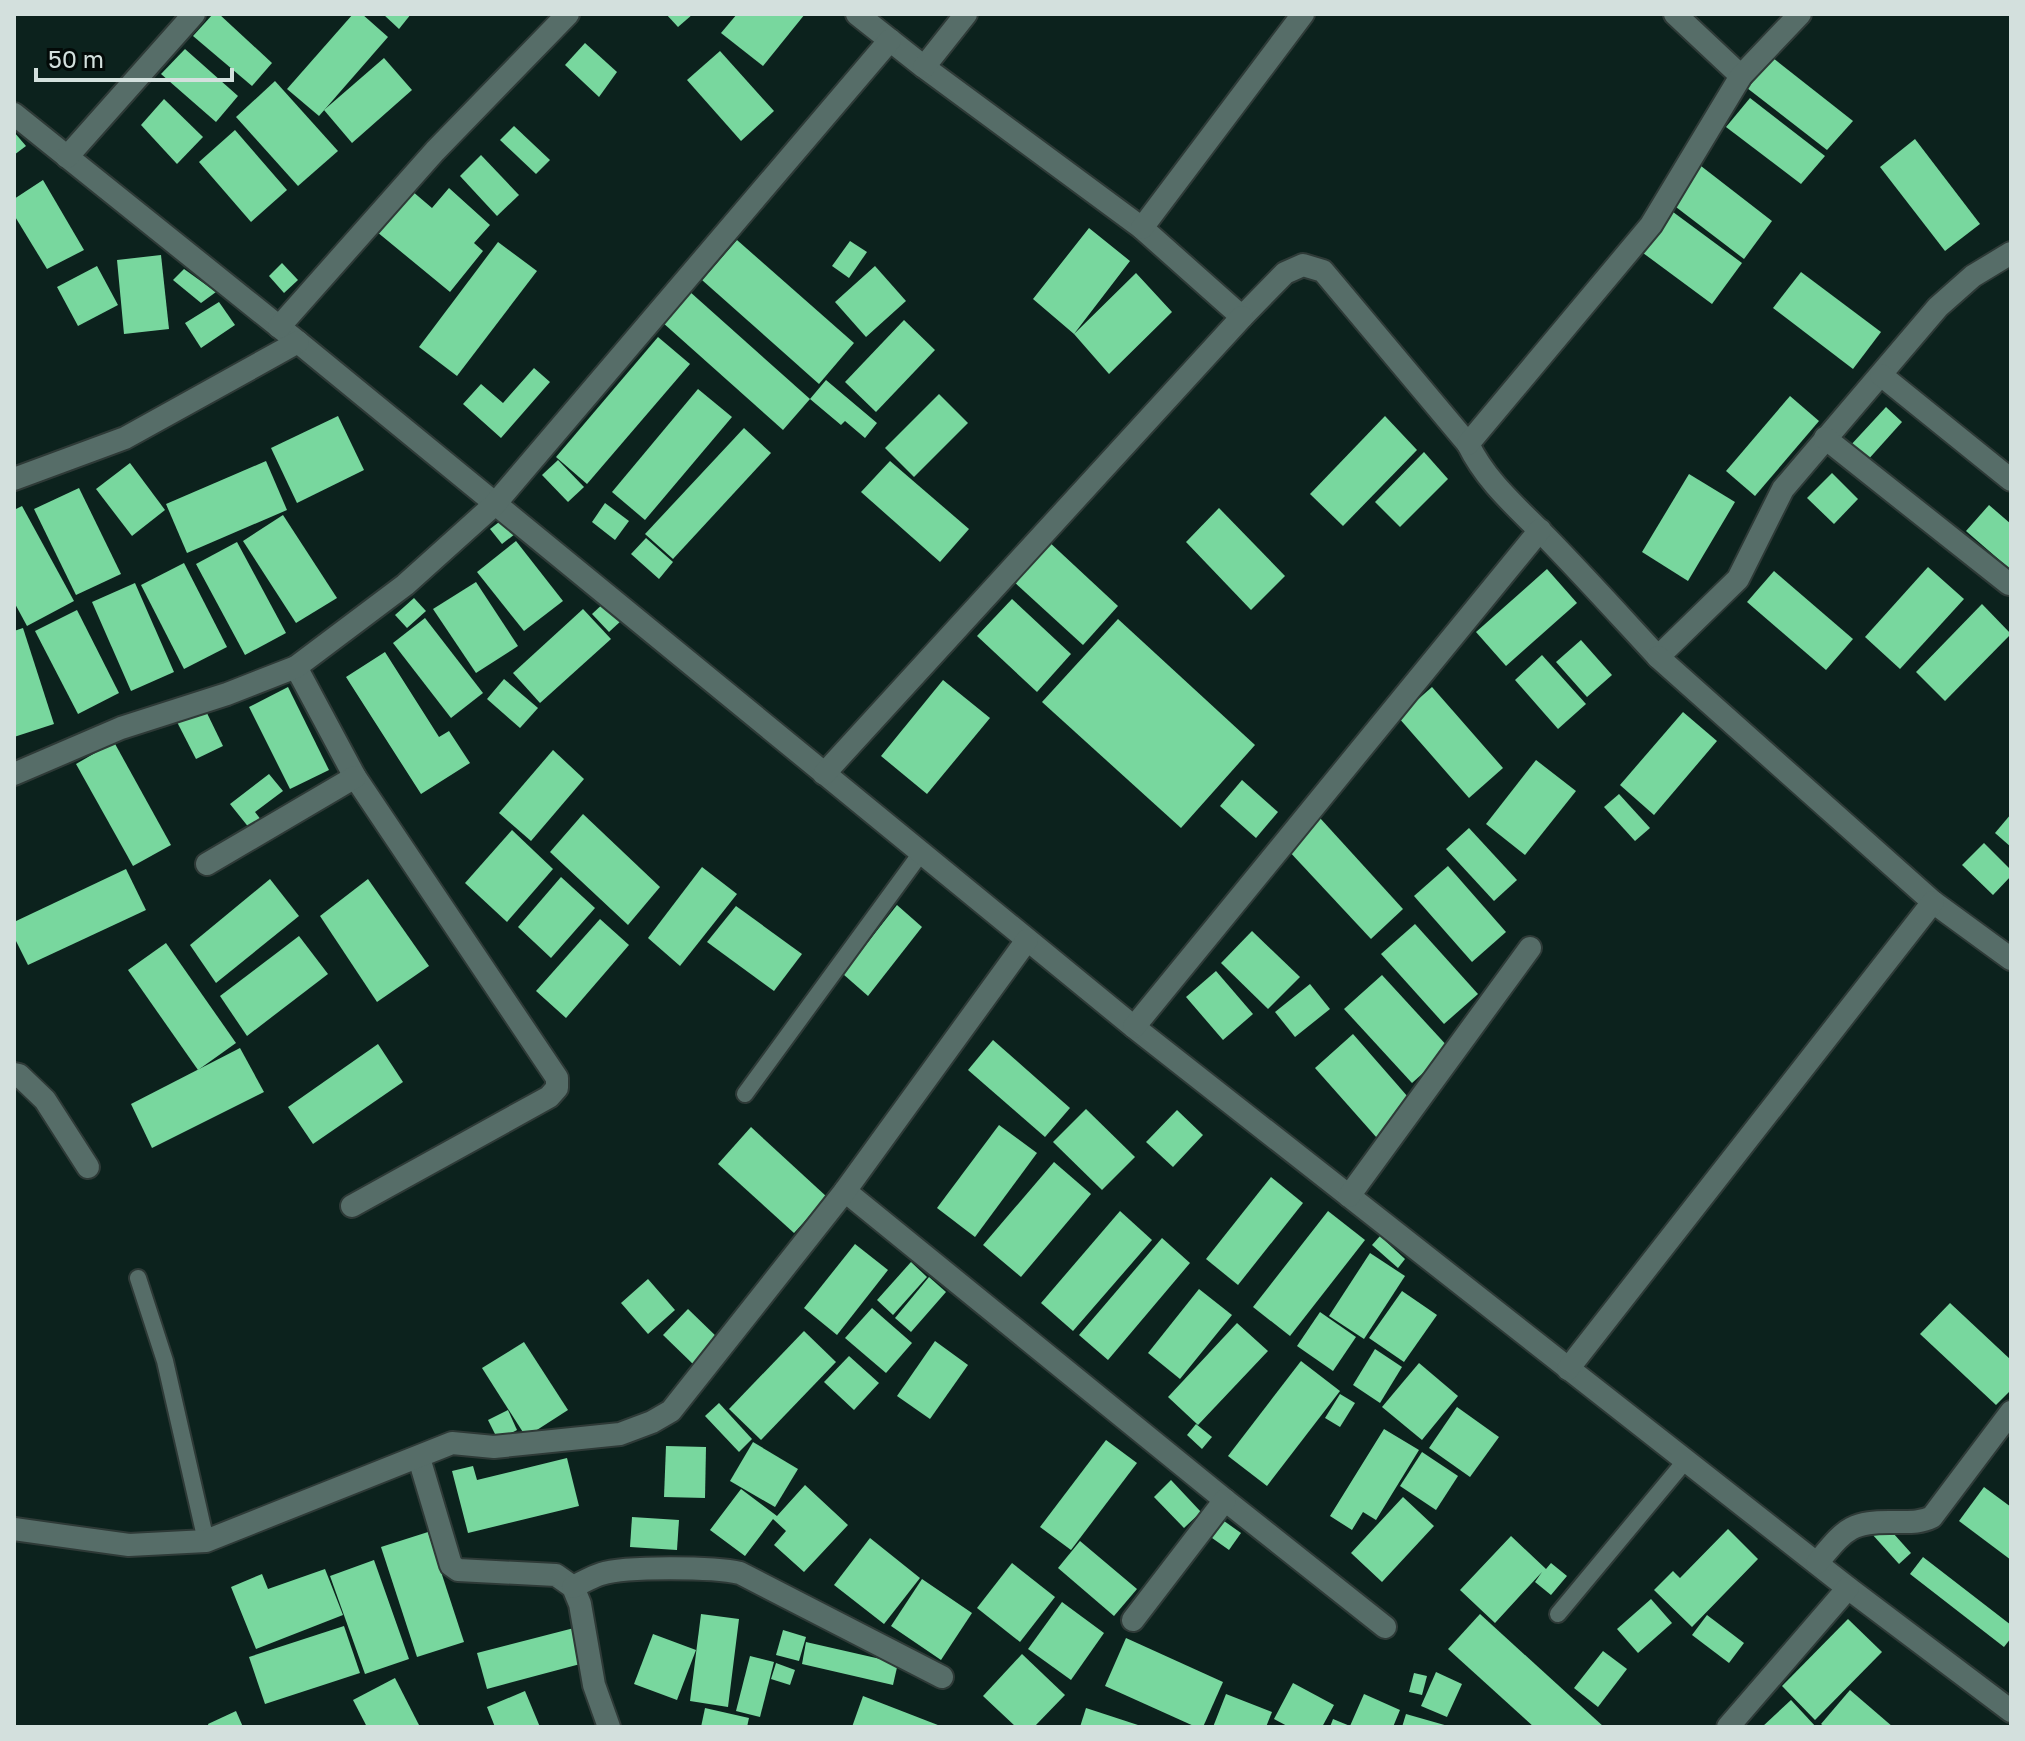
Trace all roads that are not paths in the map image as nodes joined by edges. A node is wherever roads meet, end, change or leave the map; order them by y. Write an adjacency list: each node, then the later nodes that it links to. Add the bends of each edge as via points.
1 (194, 14): 12 (street)
2 (568, 14): 16 (street, via 435,151)
3 (857, 14): 8 (street)
4 (966, 14): 9 (street)
5 (1303, 14): 13 (street)
6 (1675, 14): 10 (street)
7 (1800, 14): 10 (street)
8 (890, 40): 9 (street); 23 (street)
9 (924, 67): 13 (street)
10 (1741, 76): 20 (street, via 1651,225)
11 (14, 114): 12 (street)
12 (67, 157): 16 (street)
13 (1142, 228): 15 (street)
14 (2011, 253): 18 (street, via 1973,276 1938,307)
15 (1242, 317): 20 (street, via 1285,273 1303,265 1323,271); 29 (street)
16 (279, 327): 17 (street)
17 (298, 342): 21 (street, via 125,438); 23 (street)
18 (1881, 375): 19 (street); 22 (street)
19 (1825, 438): 25 (street); 26 (street, via 1783,489 1738,579)
20 (1468, 444): 24 (street, via 1496,489)
21 (14, 479)
22 (2011, 480)
23 (495, 504): 27 (street, via 405,585); 29 (street)
24 (1540, 530): 26 (street); 37 (street)
25 (2009, 584)
26 (1658, 657): 33 (street)
27 (296, 667): 28 (street, via 121,728); 30 (street)
28 (14, 774)
29 (824, 774): 31 (street)
30 (355, 777): 32 (street); 43 (street, via 557,1078 557,1088)
31 (921, 853): 34 (street); 39 (lane)
32 (207, 864)
33 (1933, 902): 36 (street); 45 (street)
34 (1027, 940): 37 (street); 41 (street)
35 (1530, 948): 42 (street)
36 (2011, 959)
37 (1134, 1027): 42 (street)
38 (14, 1074): 40 (street, via 45,1100)
39 (745, 1094)
40 (88, 1167)
41 (845, 1191): 47 (street, via 671,1411 620,1434 494,1447 452,1443); 49 (street)
42 (1349, 1196): 45 (street)
43 (352, 1206)
44 (138, 1278): 51 (lane, via 165,1361)
45 (1568, 1369): 48 (street)
46 (2011, 1412): 52 (street, via 1932,1517 1855,1525)
47 (419, 1458): 51 (street); 53 (street, via 451,1565 458,1570 556,1575)
48 (1686, 1460): 52 (street); 55 (lane)
49 (1225, 1500): 56 (street); 57 (street)
50 (14, 1529): 51 (street, via 129,1545)
51 (206, 1541)
52 (1817, 1563): 54 (street)
53 (573, 1587): 58 (street, via 620,1570 740,1573); 60 (street, via 594,1685)
54 (1848, 1588): 59 (street); 61 (street)
55 (1558, 1614)
56 (1133, 1620)
57 (1385, 1627)
58 (942, 1677)
59 (2011, 1711)
60 (609, 1727)
61 (1728, 1727)

